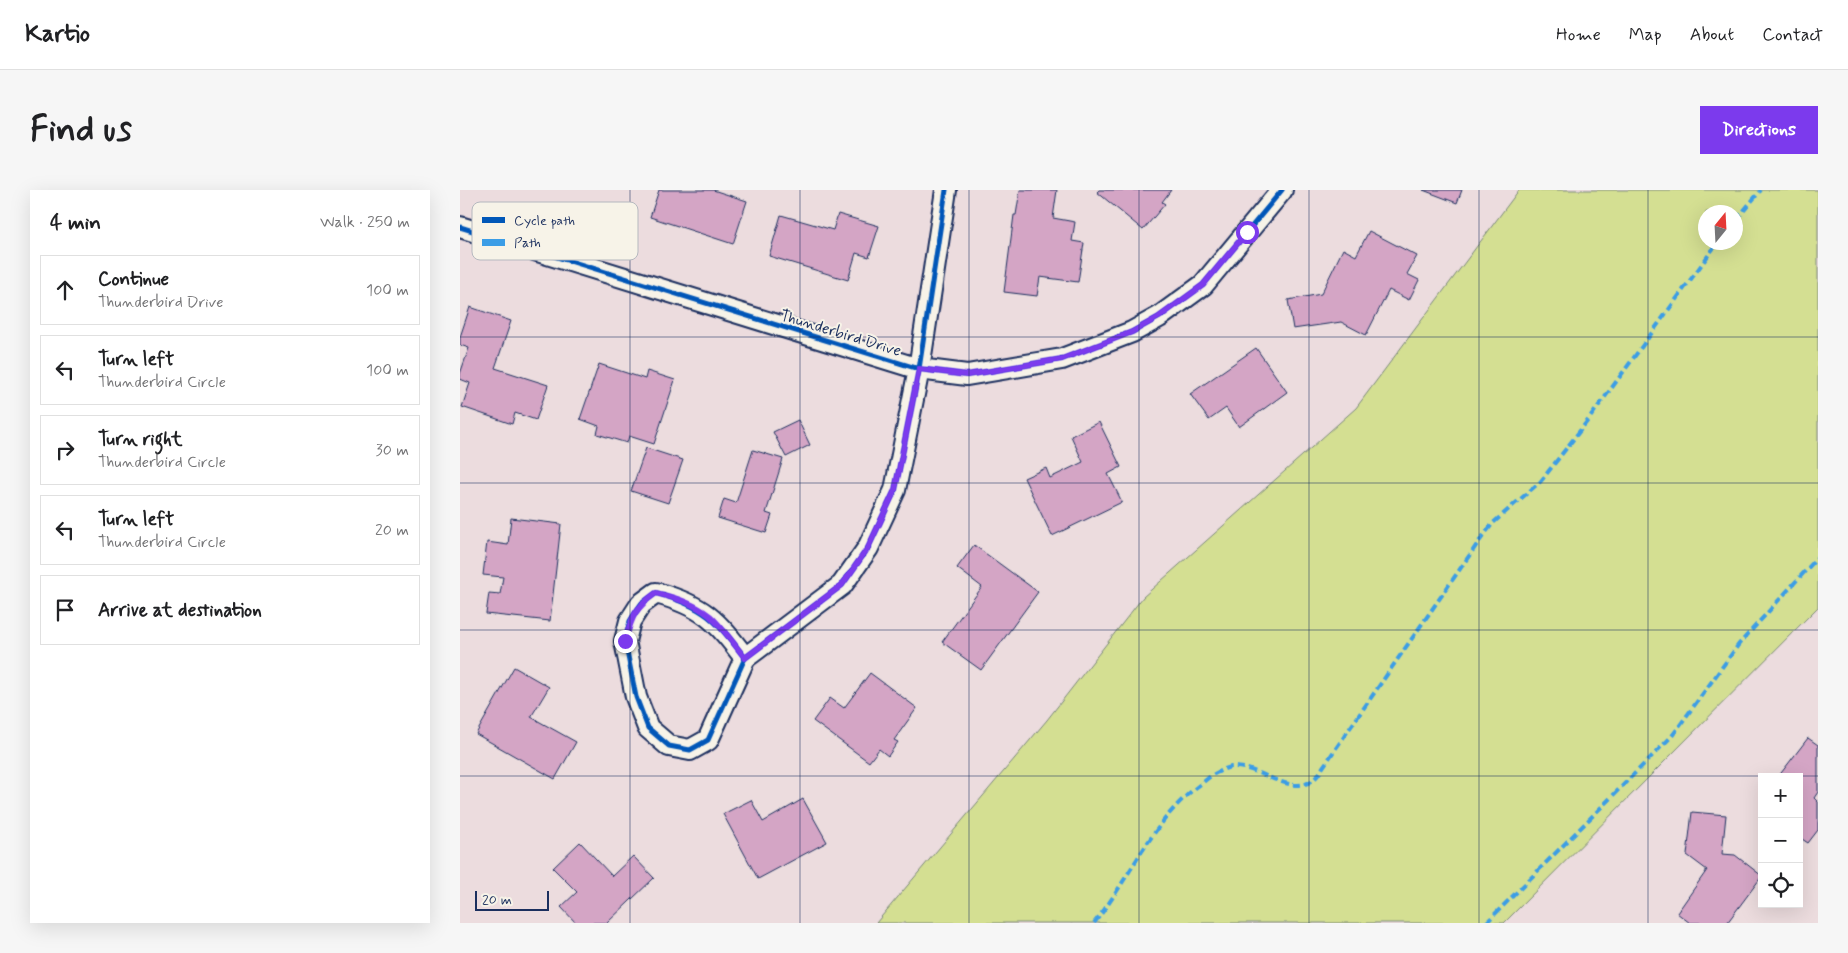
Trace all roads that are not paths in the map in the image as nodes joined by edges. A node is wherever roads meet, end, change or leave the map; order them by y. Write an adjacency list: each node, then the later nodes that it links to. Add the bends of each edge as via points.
1 (946, 190): 6 (street)
2 (1282, 190): 6 (street, Thunderbird Drive, via 1203,285 1132,332 1062,359 967,375)
3 (460, 227): 4 (street, Thunderbird Drive)
4 (472, 231)
5 (567, 260): 6 (street, Thunderbird Drive)
6 (919, 369): 7 (street, via 895,490 868,548 842,585)
7 (745, 658): 7 (street, via 708,740 690,750 669,746 648,728 636,698 625,641 630,621 640,604 656,593 682,600 709,616)

